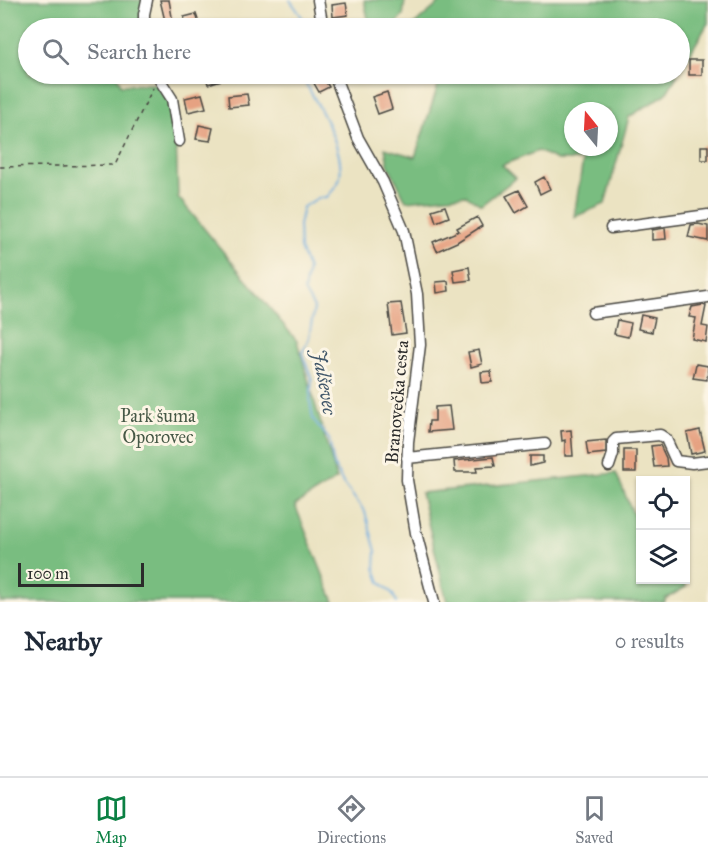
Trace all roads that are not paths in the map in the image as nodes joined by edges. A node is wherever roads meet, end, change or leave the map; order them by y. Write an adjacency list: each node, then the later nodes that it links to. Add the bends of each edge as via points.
1 (147, 0): 3 (street)
2 (318, 0): 4 (street)
3 (144, 18)
4 (321, 18)
5 (162, 84): 7 (street, via 172,99)
6 (338, 84): 13 (street, Branovečka cesta, via 358,138 404,231 417,294 420,345)
7 (179, 141)
8 (708, 215): 9 (street)
9 (610, 228)
10 (708, 297): 11 (street)
11 (592, 314)
12 (545, 444): 13 (street)
13 (407, 458): 16 (street, Branovečka cesta, via 416,533)
14 (708, 461): 15 (street, via 676,461 666,439 660,435 616,439)
15 (609, 466)
16 (434, 602)

